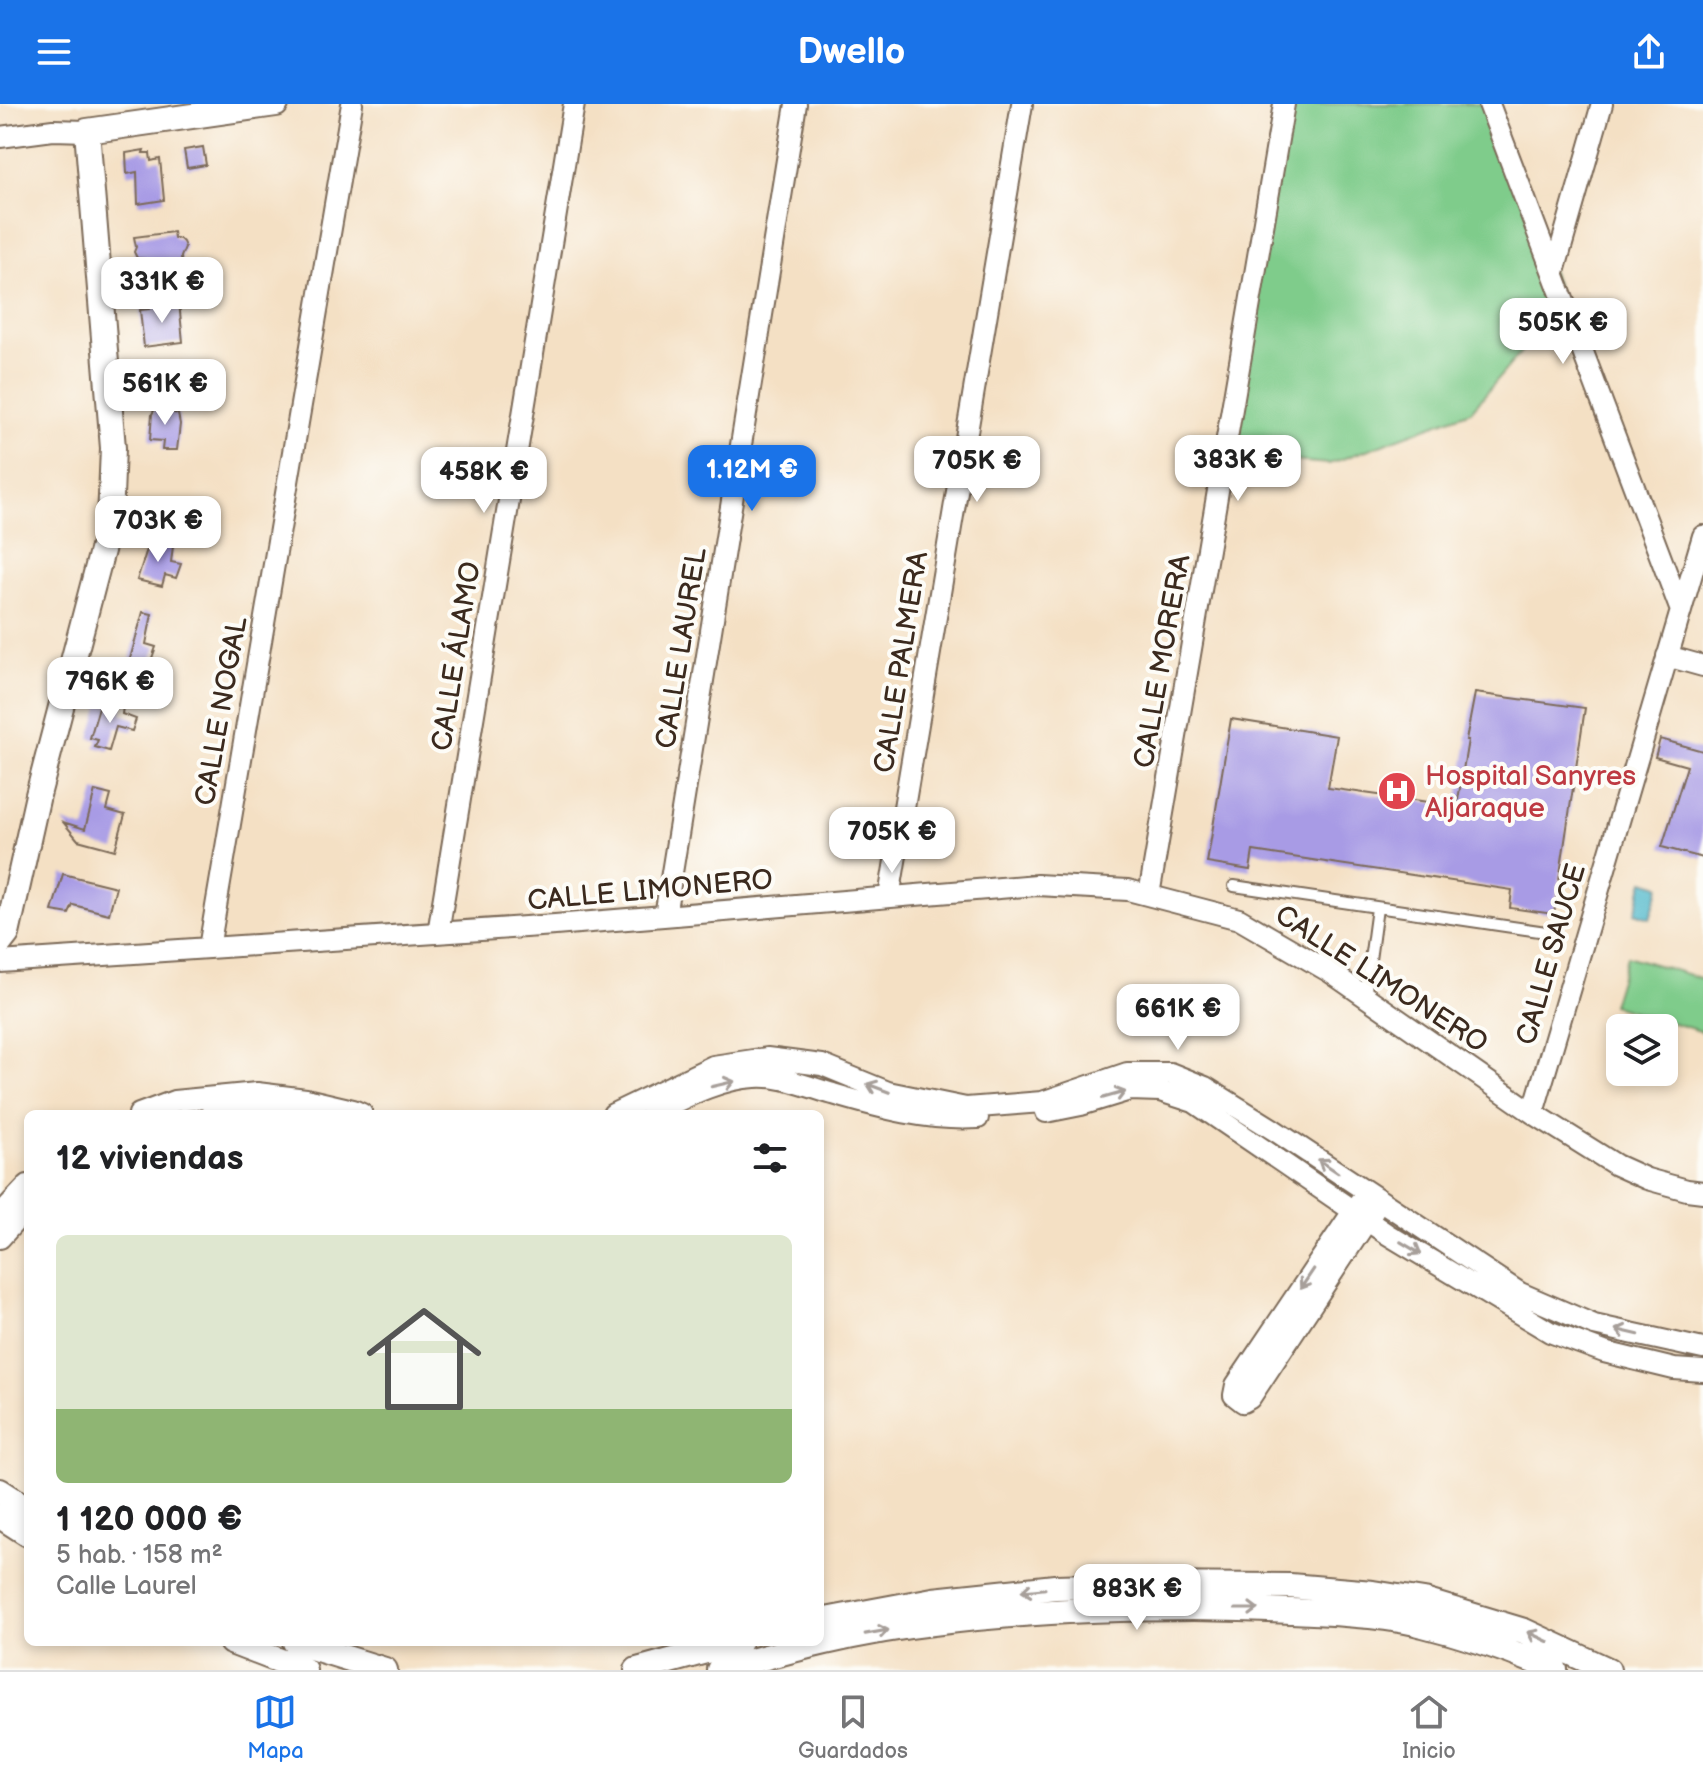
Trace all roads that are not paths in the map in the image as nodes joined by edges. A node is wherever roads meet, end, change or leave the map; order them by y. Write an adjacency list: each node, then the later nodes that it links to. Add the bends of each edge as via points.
1 (276, 104): 9 (street)
2 (352, 104): 24 (street, CALLE NOGAL)
3 (574, 104): 22 (street, CALLE ÁLAMO)
4 (796, 104): 20 (street, CALLE LAUREL)
5 (1022, 104): 18 (street, CALLE PALMERA)
6 (1284, 104): 17 (street, CALLE MORERA)
7 (1489, 104): 11 (street)
8 (1602, 104): 11 (street)
9 (87, 131): 10 (street); 23 (street, via 113,448 110,520 7,934)
10 (0, 137)
11 (1554, 272): 13 (street)
12 (1703, 536): 13 (street, CALLE SAUCE)
13 (1681, 611): 14 (street, CALLE SAUCE)
14 (1667, 656): 15 (street); 33 (street, CALLE SAUCE)
15 (1703, 666)
16 (1234, 886): 19 (lane)
17 (1149, 895): 18 (street, CALLE LIMONERO, via 1037,885); 26 (street, CALLE LIMONERO, via 1239,919)
18 (889, 897): 20 (street, CALLE LIMONERO)
19 (1377, 908): 21 (lane); 26 (lane)
20 (665, 916): 22 (street, CALLE LIMONERO)
21 (1546, 932)
22 (438, 933): 24 (street, CALLE LIMONERO)
23 (0, 943)
24 (209, 948): 25 (street, CALLE LIMONERO)
25 (0, 962)
26 (1365, 997): 33 (street, CALLE LIMONERO)
27 (150, 1110): 30 (street, via 174,1101 257,1093)
28 (237, 1110): 29 (street)
29 (268, 1110)
30 (353, 1110)
31 (621, 1110): 36 (street, one-way to 31, via 1205,1087 1170,1073 1127,1073 1042,1102 966,1108 888,1092 822,1065 767,1058 713,1066)
32 (659, 1110): 39 (street, one-way to 39, via 703,1089 754,1077 784,1078 884,1109 956,1120 1046,1112 1130,1090 1160,1091 1194,1102)
33 (1533, 1113): 35 (street, CALLE LIMONERO, via 1616,1165 1647,1179)
34 (24, 1189): 38 (street)
35 (1703, 1192)
36 (1373, 1196): 39 (street); 41 (street, one-way to 36, via 1594,1325 1520,1293)
37 (24, 1211): 40 (street)
38 (0, 1215)
39 (1360, 1215): 39 (street, one-way to 39, via 1236,1385 1234,1395 1243,1402); 42 (street, one-way to 42, via 1550,1332 1604,1352)
40 (0, 1238)
41 (1703, 1349)
42 (1703, 1371)
43 (0, 1491): 44 (street)
44 (24, 1506)
45 (0, 1516): 46 (street)
46 (24, 1531)
47 (824, 1620): 58 (street, one-way to 47, via 1524,1631 1424,1601 1290,1586 1055,1587 933,1600)
48 (824, 1643): 57 (street, one-way to 57, via 930,1623 1051,1611 1286,1609 1421,1624)
49 (241, 1646): 53 (street)
50 (308, 1646): 54 (street)
51 (724, 1646): 55 (street)
52 (812, 1646): 56 (street, one-way to 52)
53 (304, 1670)
54 (385, 1670)
55 (637, 1670)
56 (719, 1670)
57 (1555, 1670)
58 (1608, 1670)

